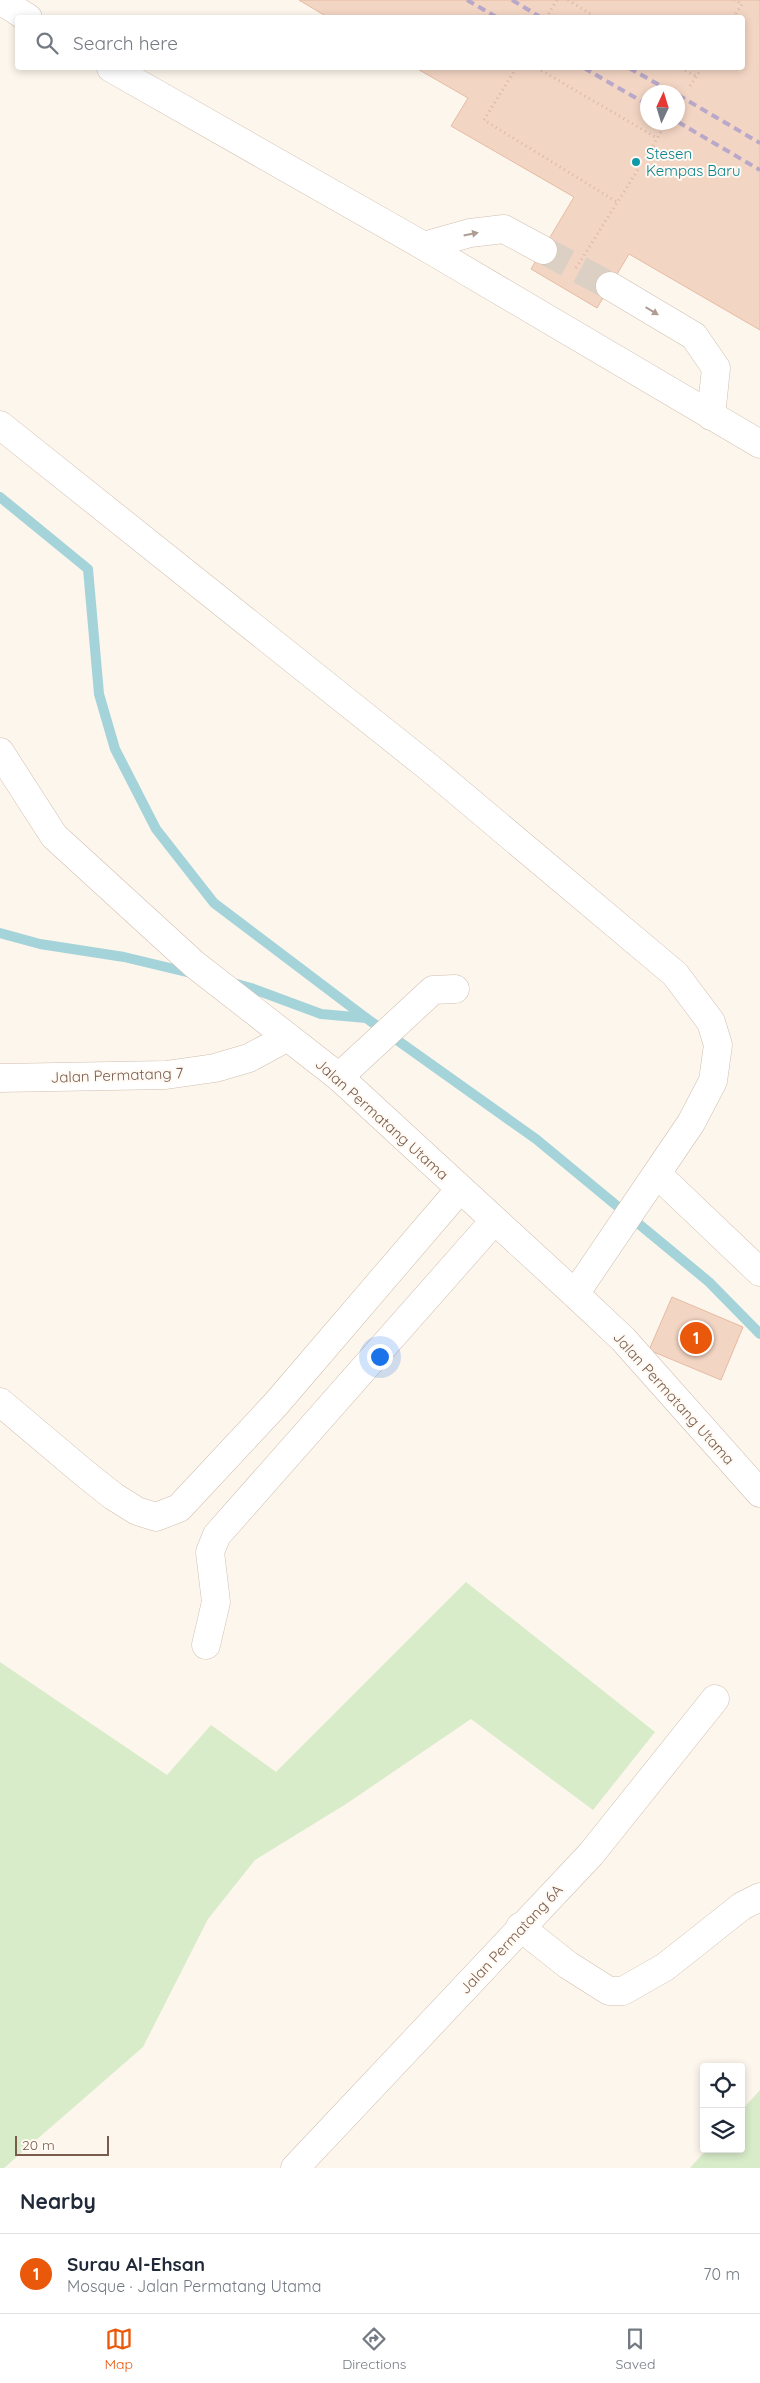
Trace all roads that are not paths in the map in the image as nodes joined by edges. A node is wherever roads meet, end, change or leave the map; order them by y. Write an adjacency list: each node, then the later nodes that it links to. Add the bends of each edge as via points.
1 (0, 0): 2 (street)
2 (23, 15)
3 (115, 70): 4 (street)
4 (424, 246): 5 (street, one-way to 5, via 504,229); 7 (street)
5 (543, 250)
6 (610, 286): 7 (street, one-way to 7, via 694,336 716,368)
7 (711, 416): 9 (street)
8 (0, 425): 15 (street, via 431,769 675,974 711,1022 718,1046 713,1081 691,1123)
9 (760, 444)
10 (0, 752): 12 (street, Jalan Permatang Utama, via 54,836 194,964)
11 (447, 989): 13 (street, via 433,990)
12 (286, 1038): 13 (street, Jalan Permatang Utama); 14 (street, Jalan Permatang 7, via 249,1058 215,1068 166,1076)
13 (339, 1077): 16 (street, Jalan Permatang Utama)
14 (0, 1078)
15 (652, 1181): 18 (street); 19 (street)
16 (460, 1189): 17 (street, Jalan Permatang Utama); 20 (street, via 276,1404 179,1508 156,1516 137,1511 90,1478)
17 (494, 1220): 19 (street, Jalan Permatang Utama); 22 (street, via 217,1535 210,1552 216,1602)
18 (760, 1272)
19 (574, 1294): 21 (street, Jalan Permatang Utama, via 623,1339)
20 (0, 1402)
21 (760, 1493)
22 (206, 1645)
23 (715, 1698): 25 (street, Jalan Permatang 6A, via 591,1854)
24 (760, 1897): 25 (street, via 742,1906 665,1967 623,1991 609,1992)
25 (520, 1927): 26 (street, Jalan Permatang 6A)
26 (295, 2168)

